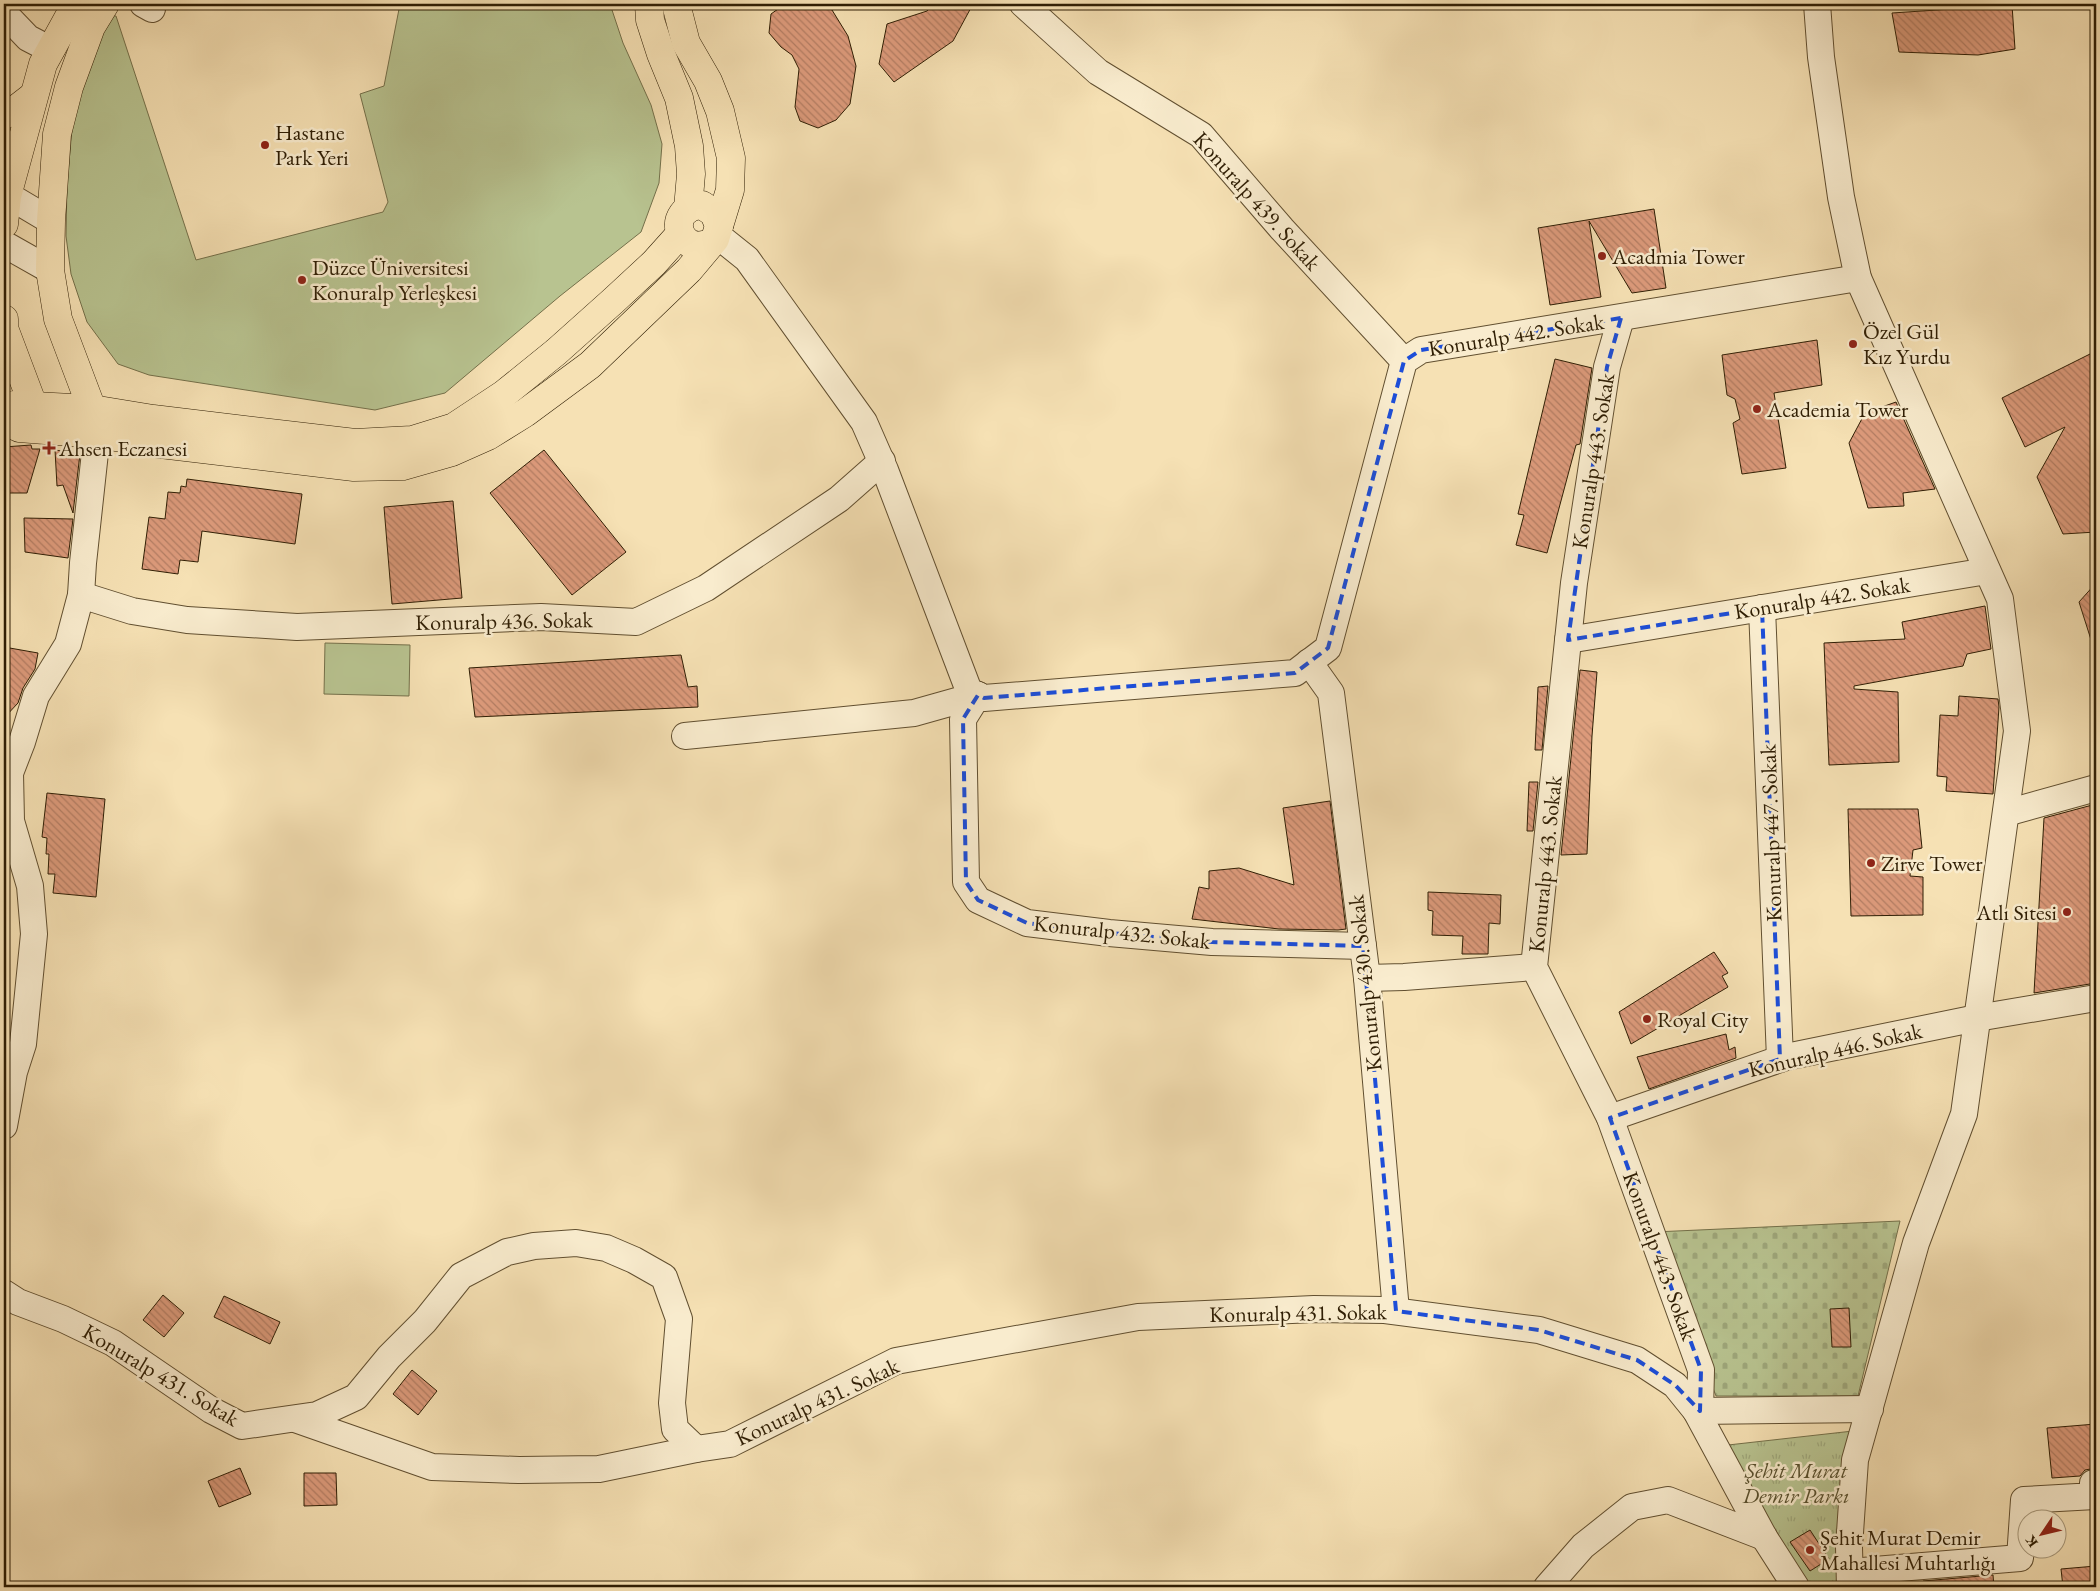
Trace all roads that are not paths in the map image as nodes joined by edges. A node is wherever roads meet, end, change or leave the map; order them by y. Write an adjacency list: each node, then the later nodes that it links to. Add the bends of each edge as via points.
1 (76, 4): 8 (main road)
2 (105, 4): 13 (main road, via 92,27 72,78 57,134)
3 (649, 4): 12 (main road, via 650,20 679,98 691,174)
4 (676, 4): 16 (main road, via 686,43 720,110 731,158 730,190)
5 (1023, 4): 23 (street, Konuralp 439. Sokak, via 1098,72 1201,134 1282,229)
6 (1817, 4): 19 (street, via 1821,57 1841,196)
7 (4, 13): 8 (street, via 28,38)
8 (50, 50): 9 (main road)
9 (33, 96): 10 (main road); 11 (main road)
10 (4, 115)
11 (5, 194): 13 (street); 14 (main road)
12 (688, 209): 15 (main road, via 680,217); 16 (main road, via 694,206 708,208 718,218)
13 (51, 221): 18 (main road)
14 (4, 224)
15 (680, 234): 16 (main road, via 694,246 703,246); 27 (main road, via 654,264 556,352 504,394 454,427 412,440 355,443 153,419)
16 (716, 234): 27 (main road, via 689,270 590,365 518,418 452,452 403,466 354,467 152,443); 28 (street, via 746,259 758,274 864,422)
17 (4, 244): 18 (street)
18 (50, 270): 27 (main road, via 58,319)
19 (1858, 278): 20 (street, Konuralp 442. Sokak); 29 (street)
20 (1621, 318): 23 (street, Konuralp 442. Sokak, via 1421,350); 32 (street, Konuralp 443. Sokak, via 1607,367)
21 (4, 319): 22 (main road)
22 (4, 327): 25 (main road)
23 (1404, 362): 33 (street, Konuralp 442. Sokak, via 1328,648)
24 (4, 410): 25 (main road, via 14,405)
25 (38, 418): 26 (main road, via 19,428); 27 (main road)
26 (4, 420)
27 (95, 421): 30 (street)
28 (882, 461): 30 (street, Konuralp 436. Sokak, via 839,499 706,588 636,622 542,617 297,627 187,620 132,611); 34 (street, via 969,691)
29 (1987, 571): 31 (street, Konuralp 442. Sokak); 37 (street, via 2000,599 2017,731)
30 (81, 595): 45 (street, via 68,644 36,696 10,773 11,821 30,886 34,934 23,1044)
31 (1762, 608): 32 (street, Konuralp 442. Sokak); 43 (street, Konuralp 447. Sokak)
32 (1568, 640): 39 (street, Konuralp 443. Sokak)
33 (1309, 662): 34 (street, Konuralp 442. Sokak, via 1295,673 984,698); 38 (street, Konuralp 430. Sokak, via 1331,693)
34 (978, 695): 35 (street, Konuralp 442. Sokak, via 914,713); 38 (street, Konuralp 432. Sokak, via 963,719 966,882 978,900 1026,923 1109,934 1212,942)
35 (685, 736)
36 (2096, 788): 37 (street)
37 (2006, 813): 42 (street)
38 (1363, 946): 40 (street, Konuralp 430. Sokak)
39 (1534, 967): 40 (street); 44 (street, Konuralp 443. Sokak)
40 (1367, 978): 47 (street, Konuralp 430. Sokak)
41 (2096, 998): 42 (street, Konuralp 446. Sokak)
42 (1978, 1018): 43 (street, Konuralp 446. Sokak); 48 (street, via 1964,1114 1916,1243)
43 (1780, 1059): 44 (street, Konuralp 446. Sokak)
44 (1610, 1118): 49 (street, Konuralp 443. Sokak, via 1701,1370)
45 (4, 1126)
46 (4, 1293): 50 (street, Konuralp 431. Sokak, via 114,1343 211,1410 242,1426)
47 (1396, 1311): 49 (street, Konuralp 431. Sokak, via 1539,1330 1637,1360 1675,1385); 51 (street, Konuralp 431. Sokak, via 1314,1309 1138,1317 896,1361 730,1444)
48 (1870, 1409): 49 (street); 54 (street, via 1856,1460 1849,1547)
49 (1698, 1411): 53 (street, Konuralp 431. Sokak)
50 (295, 1419): 51 (street, Konuralp 431. Sokak, via 432,1467 598,1469); 51 (street, Konuralp 431. Sokak, via 317,1415 356,1397 461,1276 508,1252 534,1246 576,1243 606,1248 664,1277 678,1319 672,1403 675,1429)
51 (696, 1449)
52 (2096, 1483): 54 (street, via 2092,1484 2095,1496 2024,1500 2020,1558)
53 (1764, 1537): 55 (street, via 1668,1500 1632,1507 1583,1546); 56 (street, Konuralp 431. Sokak)
54 (1850, 1580)
55 (1547, 1587)
56 (1796, 1587)

